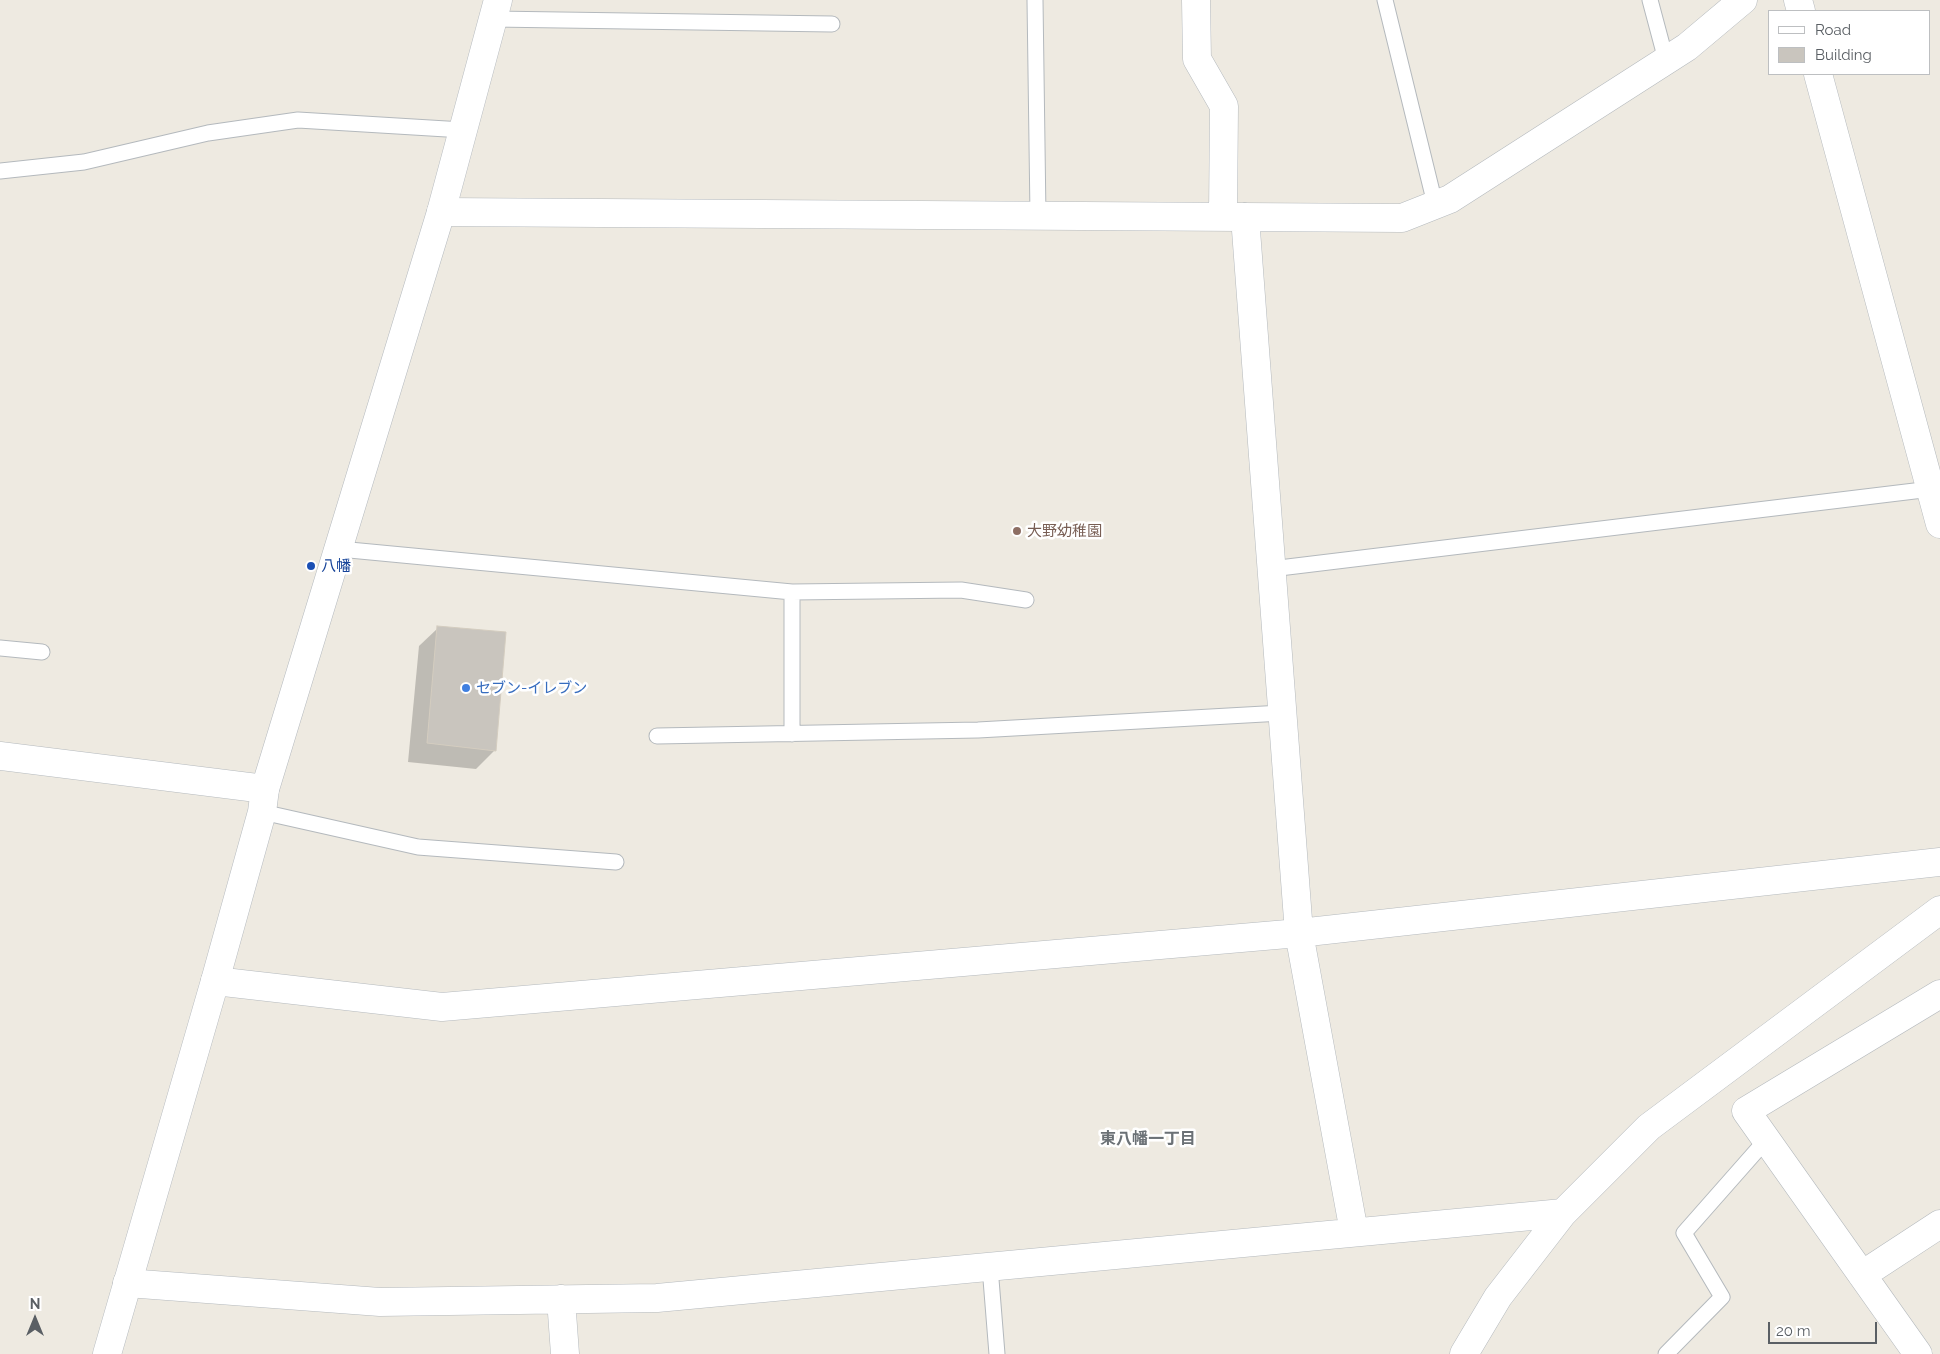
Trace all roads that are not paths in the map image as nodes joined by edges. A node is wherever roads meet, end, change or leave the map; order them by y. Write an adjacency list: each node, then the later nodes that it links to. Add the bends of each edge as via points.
1 (1035, 0): 14 (lane)
2 (1196, 0): 15 (street, via 1197,59 1224,106)
3 (1385, 0): 12 (lane)
4 (1650, 0): 8 (lane)
5 (1743, 0): 8 (street, via 1687,47)
6 (495, 10): 7 (lane); 10 (street)
7 (832, 24)
8 (1666, 60): 12 (street, via 1450,199)
9 (1818, 75): 16 (street)
10 (463, 130): 11 (lane, via 298,120 208,132 84,162); 13 (street)
11 (0, 171)
12 (1435, 204): 15 (street, via 1402,218)
13 (441, 212): 14 (street); 18 (street)
14 (1038, 216): 15 (street)
15 (1234, 217): 19 (street)
16 (1931, 489): 17 (street); 19 (lane)
17 (1940, 524)
18 (339, 549): 20 (lane); 28 (street)
19 (1271, 569): 24 (street)
20 (792, 592): 21 (lane, via 961,590); 25 (lane)
21 (1026, 600)
22 (0, 648): 23 (lane)
23 (42, 652)
24 (1282, 713): 25 (lane, via 978,730); 32 (street)
25 (792, 734): 26 (lane)
26 (657, 736)
27 (0, 756): 28 (street)
28 (264, 800): 29 (lane, via 418,847); 33 (street)
29 (616, 862)
30 (1940, 862): 32 (street)
31 (1940, 910): 36 (street, via 1649,1126)
32 (1299, 933): 33 (street, via 442,1008); 38 (street)
33 (215, 981): 41 (street)
34 (1940, 994): 35 (street, via 1746,1111)
35 (1766, 1140): 40 (street); 47 (lane, via 1684,1233 1722,1297)
36 (1563, 1213): 38 (street); 46 (street, via 1498,1297)
37 (1940, 1224): 40 (street)
38 (1354, 1232): 39 (street)
39 (990, 1267): 42 (street, via 657,1298); 45 (lane)
40 (1862, 1275): 48 (street)
41 (127, 1283): 42 (street, via 380,1302); 43 (street)
42 (561, 1299): 44 (street)
43 (108, 1354)
44 (566, 1354)
45 (997, 1354)
46 (1464, 1354)
47 (1666, 1354)
48 (1918, 1354)

